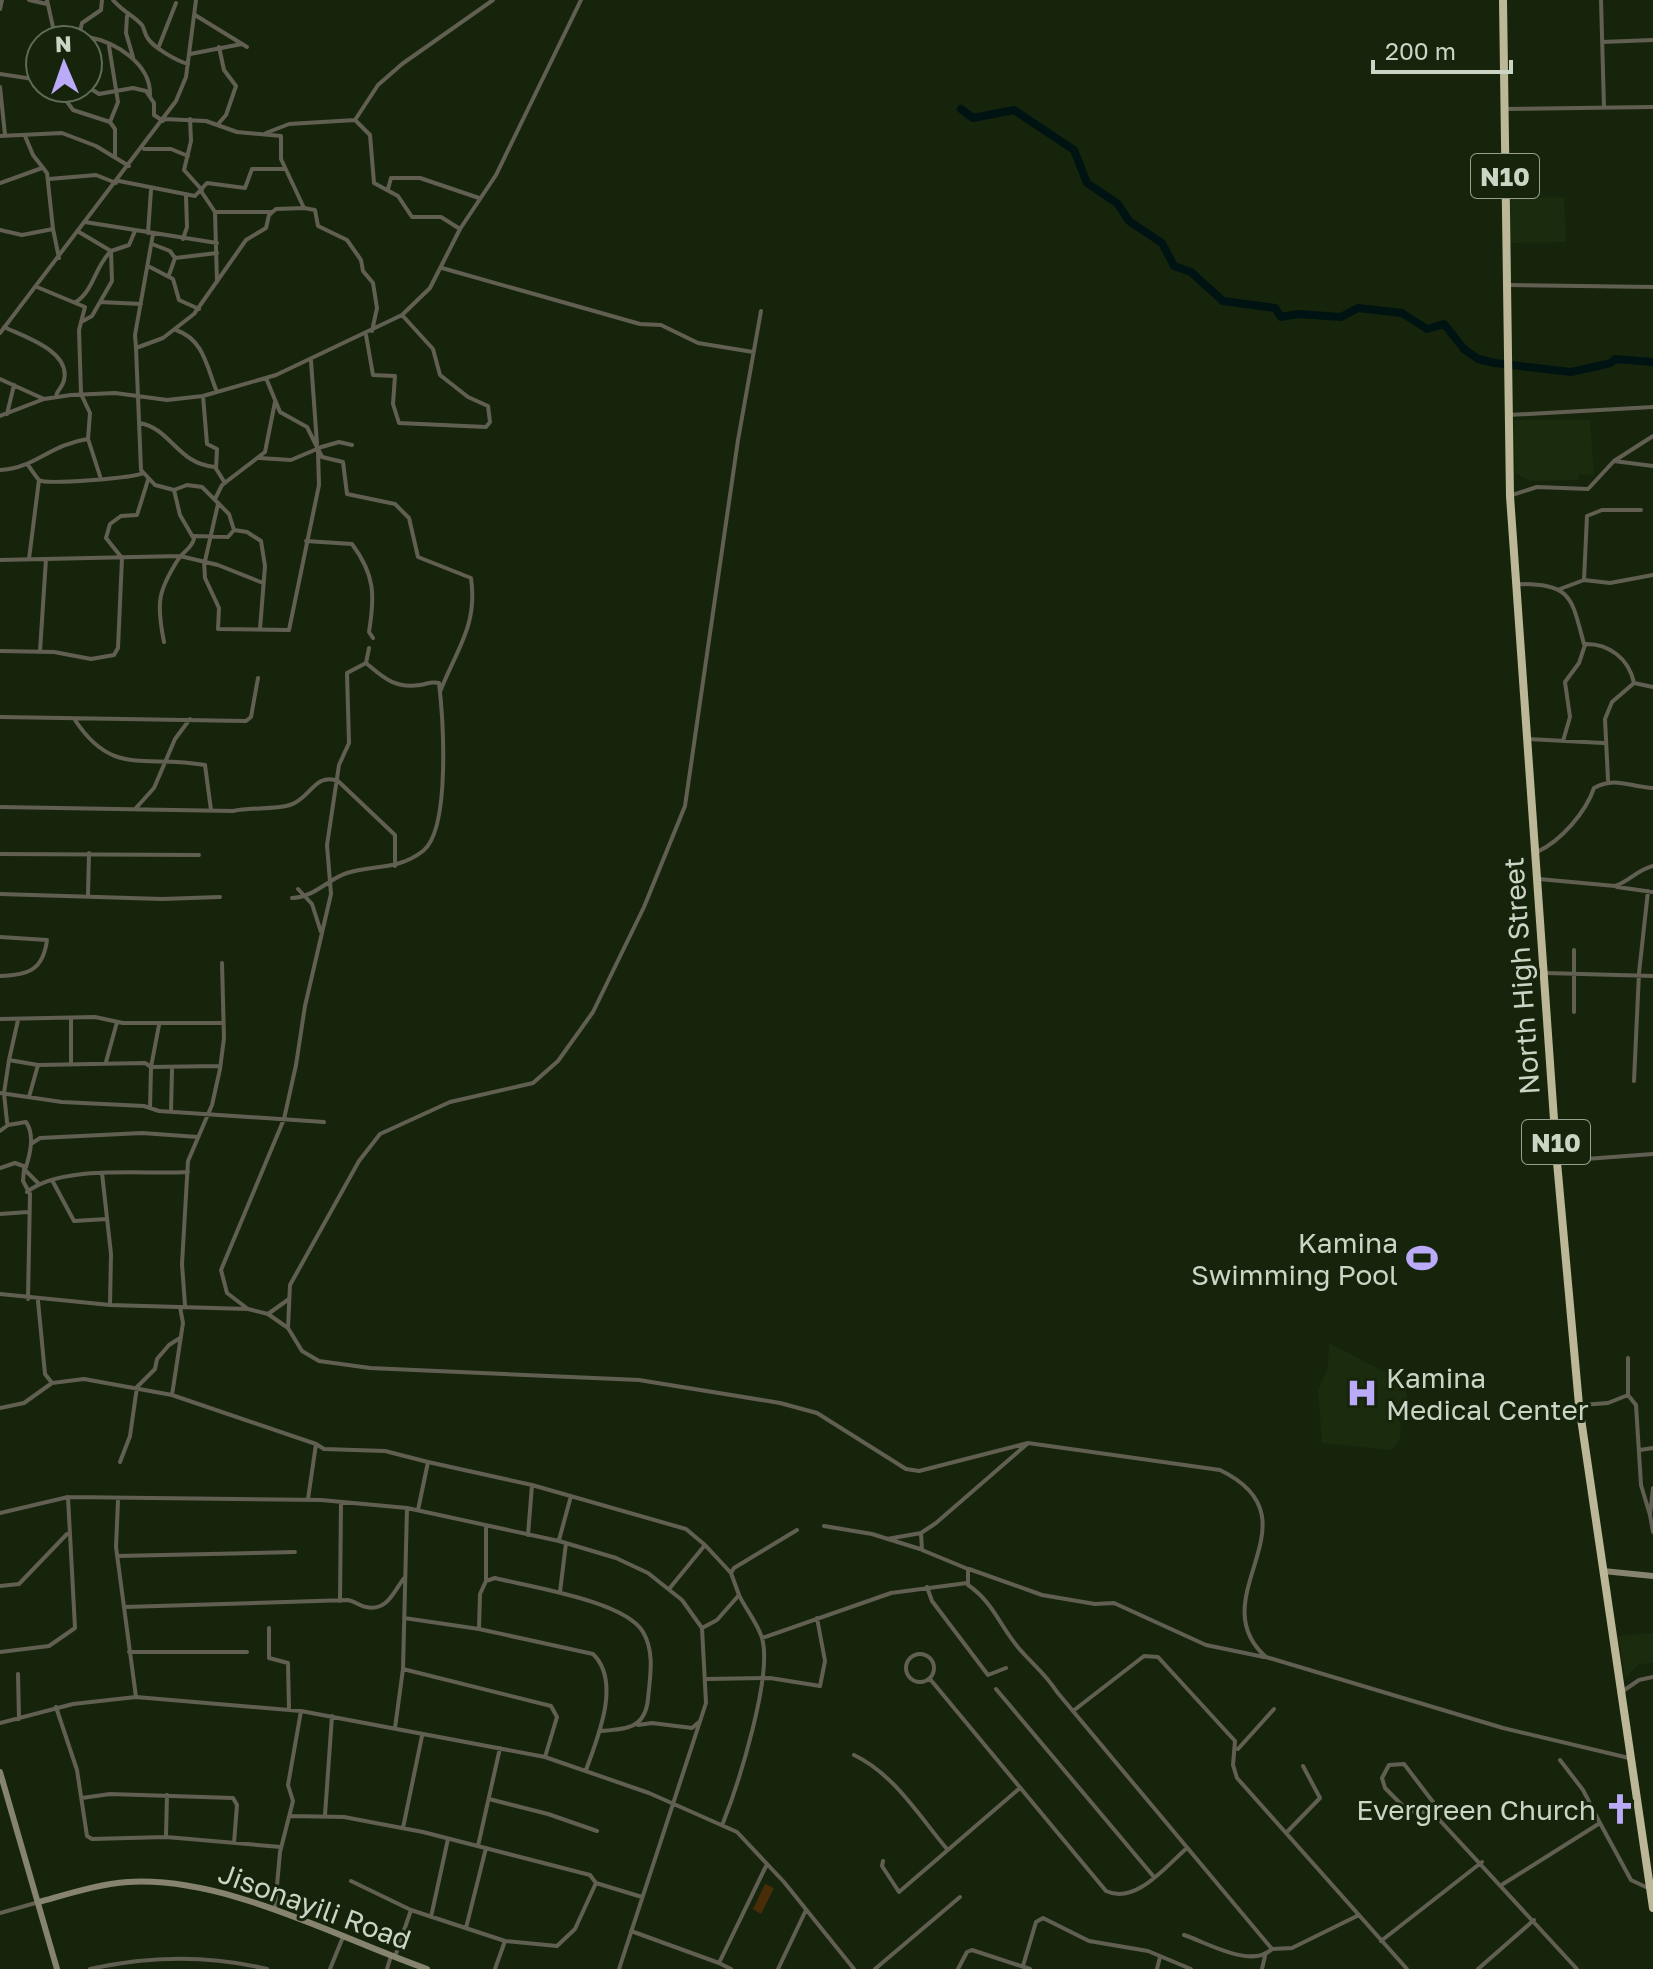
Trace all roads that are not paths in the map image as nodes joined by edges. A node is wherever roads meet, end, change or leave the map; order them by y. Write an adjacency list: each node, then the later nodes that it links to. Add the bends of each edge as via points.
1 (2, 0): 12 (street)
2 (29, 0): 10 (street)
3 (102, 0): 16 (street, via 101,10)
4 (113, 0): 14 (street)
5 (196, 0): 13 (street)
6 (493, 0): 38 (street, via 394,71 372,92)
7 (581, 0): 59 (street, via 502,163)
8 (1503, 0): 35 (highway, N10)
9 (1601, 0): 18 (street)
10 (47, 2): 15 (street)
11 (176, 3): 21 (street)
12 (0, 9)
13 (195, 15): 22 (street, via 245,45); 23 (street)
14 (127, 16): 21 (street); 24 (street)
15 (52, 24)
16 (82, 24)
17 (1653, 40): 18 (street)
18 (1602, 42): 33 (street)
19 (104, 44): 20 (street)
20 (109, 46): 24 (street); 29 (street)
21 (159, 46): 25 (street, via 170,58)
22 (219, 47): 23 (street); 40 (street, via 224,70 236,86)
23 (190, 54): 25 (street)
24 (133, 59): 31 (street, via 147,77)
25 (188, 64): 37 (street, via 184,84)
26 (0, 74): 27 (street)
27 (24, 78)
28 (0, 87): 43 (street)
29 (116, 92): 30 (street); 31 (street, via 133,88); 39 (street)
30 (104, 93)
31 (150, 95): 37 (street, via 154,115)
32 (69, 104): 39 (street)
33 (1604, 107): 34 (street); 35 (street)
34 (1653, 107)
35 (1504, 109): 81 (highway, N10)
36 (190, 119): 37 (street); 40 (street); 47 (street)
37 (164, 120): 46 (street)
38 (355, 120): 41 (street); 55 (street, via 370,135 374,183)
39 (110, 122): 48 (street)
40 (219, 123): 42 (street, via 237,132)
41 (283, 125): 42 (street); 45 (street)
42 (264, 134): 45 (street)
43 (2, 136): 44 (street)
44 (25, 136): 48 (street, via 62,133); 50 (street)
45 (281, 136): 51 (street)
46 (142, 149): 47 (street, via 171,149); 49 (street)
47 (188, 156): 57 (street, via 185,175)
48 (115, 157): 49 (street)
49 (130, 166): 53 (street)
50 (43, 168): 52 (street); 54 (street)
51 (285, 169): 57 (street, via 250,170 243,189 207,183); 60 (street)
52 (49, 179): 53 (street, via 96,175); 64 (street)
53 (117, 182): 56 (street); 63 (street)
54 (0, 183)
55 (388, 189): 59 (street, via 391,178 410,177); 65 (street, via 412,217 441,217)
56 (151, 190): 58 (street); 69 (street)
57 (201, 190): 58 (street); 62 (street)
58 (186, 196): 70 (street)
59 (479, 198): 65 (street)
60 (304, 208): 61 (street); 93 (street, via 315,210 318,226 347,240 361,260 373,283 377,308)
61 (274, 211): 62 (street); 80 (street, via 266,228 251,234)
62 (215, 212): 71 (street)
63 (85, 222): 67 (street); 68 (street)
64 (53, 229): 66 (street, via 22,235); 75 (street)
65 (460, 229): 78 (street)
66 (0, 230)
67 (135, 231): 69 (street); 73 (street, via 129,245)
68 (78, 232): 73 (street); 75 (street)
69 (150, 233): 70 (street); 72 (street)
70 (183, 239): 71 (street)
71 (217, 243): 74 (street)
72 (152, 244): 76 (street); 77 (street)
73 (111, 251): 84 (street); 85 (street, via 112,281)
74 (217, 253): 76 (street); 80 (street)
75 (59, 258): 82 (street)
76 (175, 258): 79 (street)
77 (148, 266): 79 (street); 86 (street)
78 (442, 268): 89 (street); 97 (street, via 640,324 661,325 698,343)
79 (169, 275): 87 (street, via 179,300)
80 (218, 284): 87 (street)
81 (1505, 285): 83 (street); 111 (highway, North High Street / N10)
82 (37, 287): 84 (street); 91 (street)
83 (1653, 287)
84 (76, 302): 90 (street, via 85,307)
85 (100, 302): 86 (street); 90 (street)
86 (141, 304): 96 (street)
87 (199, 309): 92 (street)
88 (761, 311): 97 (street)
89 (402, 315): 93 (street); 95 (street, via 433,349 440,375 488,406 486,427 399,423 392,399 395,376 373,375)
90 (83, 321): 103 (street)
91 (3, 326): 94 (street); 105 (street, via 44,346 63,365 65,378)
92 (175, 330): 96 (street); 102 (street, via 188,336 205,358)
93 (372, 332): 95 (street)
94 (0, 333)
95 (366, 335): 98 (street)
96 (136, 348): 106 (street)
97 (753, 352): 240 (street, via 687,794 644,907 580,1033 544,1076 450,1102 380,1134 301,1261)
98 (311, 360): 99 (street); 117 (street)
99 (266, 378): 102 (street); 108 (street)
100 (0, 379): 101 (street)
101 (14, 385): 107 (street); 110 (street)
102 (217, 392): 104 (street)
103 (81, 394): 105 (street); 106 (street); 115 (street, via 90,413)
104 (203, 396): 106 (street); 122 (street, via 207,444 217,449)
105 (56, 397): 107 (street)
106 (137, 397): 113 (street)
107 (44, 399): 110 (street)
108 (275, 402): 117 (street, via 280,412 307,427); 118 (street, via 267,447)
109 (1653, 407): 111 (street)
110 (7, 414): 112 (street)
111 (1509, 415): 130 (highway, North High Street / N10)
112 (0, 416)
113 (139, 423): 122 (street, via 157,428 196,465); 124 (street)
114 (1653, 436): 119 (street)
115 (88, 439): 120 (street, via 56,446); 125 (street)
116 (352, 445): 117 (street, via 339,442)
117 (318, 450): 118 (street, via 291,460); 136 (street, via 319,485); 159 (street, via 325,459 343,462 347,494 386,501 404,512 422,561 471,578 469,631)
118 (259, 458): 128 (street)
119 (1614, 461): 121 (street); 130 (street, via 1588,489 1537,487)
120 (28, 465): 123 (street); 126 (street)
121 (1653, 466)
122 (216, 469): 128 (street)
123 (0, 470)
124 (143, 473): 125 (street, via 133,478); 127 (street)
125 (100, 476): 126 (street)
126 (39, 480): 139 (street)
127 (148, 480): 129 (street); 138 (street, via 137,515 121,516 106,532)
128 (225, 483): 131 (street)
129 (174, 490): 131 (street, via 198,486); 135 (street, via 180,515)
130 (1510, 496): 146 (highway, North High Street / N10)
131 (216, 502): 133 (street, via 233,519); 134 (street)
132 (1641, 510): 144 (street, via 1602,510 1587,516)
133 (234, 530): 134 (street, via 228,537); 145 (street, via 261,541)
134 (209, 535): 135 (street); 142 (street)
135 (194, 536): 137 (street)
136 (306, 541): 148 (street, via 289,630); 149 (street, via 352,544 357,551 373,585)
137 (180, 556): 138 (street); 142 (street); 150 (street, via 162,580)
138 (122, 558): 140 (street); 154 (street, via 114,655 91,659)
139 (29, 559): 140 (street); 141 (street)
140 (46, 559): 154 (street)
141 (0, 560)
142 (205, 561): 145 (street); 148 (street, via 205,578 219,608 218,629)
143 (1653, 575): 144 (street, via 1610,583)
144 (1584, 580): 147 (street)
145 (263, 583): 148 (street)
146 (1514, 584): 147 (street); 163 (highway, North High Street / N10)
147 (1560, 589): 151 (street, via 1572,600)
148 (260, 629)
149 (373, 638)
150 (164, 642)
151 (1585, 645): 157 (street, via 1614,651 1630,669); 164 (street, via 1565,682 1570,717)
152 (369, 648): 155 (street)
153 (0, 651): 154 (street)
154 (40, 651)
155 (366, 663): 159 (street, via 381,679 411,686 439,683); 168 (street, via 347,673 349,743)
156 (258, 678): 161 (street, via 249,720)
157 (1634, 683): 158 (street); 165 (street, via 1612,702)
158 (1653, 687)
159 (440, 692): 177 (street, via 444,744 436,834 424,851)
160 (0, 717): 162 (street)
161 (191, 719): 162 (street); 166 (street)
162 (75, 720): 166 (street, via 91,743 113,757)
163 (1526, 739): 164 (street); 174 (highway, North High Street / N10)
164 (1563, 741): 165 (street)
165 (1603, 743): 167 (street)
166 (164, 762): 171 (street, via 154,788); 172 (street, via 207,766)
167 (1608, 780): 169 (street); 174 (street, via 1594,788 1589,803 1562,835)
168 (338, 781): 172 (street, via 325,777 290,805); 177 (street, via 395,835); 180 (street, via 327,845)
169 (1653, 788)
170 (0, 807): 171 (street)
171 (136, 808): 172 (street)
172 (211, 810)
173 (89, 853): 175 (street); 176 (street); 185 (street)
174 (1534, 853): 179 (highway, North High Street / N10)
175 (0, 854)
176 (199, 855)
177 (395, 866): 180 (street, via 347,873)
178 (1653, 866): 181 (street)
179 (1536, 879): 181 (street); 194 (highway, North High Street / N10)
180 (330, 884): 186 (street); 189 (street)
181 (1615, 886): 183 (street)
182 (298, 889): 186 (street)
183 (1651, 892): 195 (street)
184 (0, 894): 185 (street)
185 (88, 895): 187 (street)
186 (307, 896): 188 (street); 189 (street)
187 (220, 897)
188 (292, 898)
189 (321, 934): 219 (street)
190 (0, 937): 196 (street, via 47,940 43,960 33,971)
191 (1574, 950): 193 (street)
192 (222, 963): 203 (street)
193 (1573, 972): 194 (street); 195 (street); 198 (street)
194 (1544, 973): 226 (highway, North High Street / N10)
195 (1639, 973): 197 (street); 213 (street)
196 (0, 976)
197 (1653, 976)
198 (1574, 1012)
199 (0, 1019): 200 (street)
200 (18, 1019): 201 (street); 205 (street)
201 (71, 1019): 202 (street); 206 (street)
202 (117, 1022): 204 (street); 207 (street)
203 (223, 1023): 204 (street); 210 (street)
204 (159, 1024): 211 (street)
205 (8, 1061): 208 (street); 209 (street); 214 (street)
206 (71, 1062): 207 (street); 209 (street)
207 (106, 1062): 211 (street)
208 (1, 1063)
209 (38, 1065): 215 (street)
210 (220, 1066): 212 (street); 218 (street)
211 (151, 1067): 212 (street); 216 (street)
212 (171, 1069): 217 (street)
213 (1634, 1081)
214 (2, 1093): 215 (street); 221 (street)
215 (29, 1097): 216 (street)
216 (150, 1108): 217 (street)
217 (171, 1111): 218 (street)
218 (208, 1112): 219 (street); 223 (street)
219 (284, 1119): 220 (street); 237 (street, via 221,1270)
220 (324, 1122)
221 (8, 1125): 222 (street); 224 (street, via 26,1122)
222 (0, 1131)
223 (200, 1137): 224 (street, via 106,1134 40,1138); 229 (street, via 189,1154)
224 (31, 1144): 228 (street)
225 (1653, 1154): 226 (street)
226 (1557, 1162): 254 (highway, North High Street / N10)
227 (0, 1168): 228 (street, via 15,1163)
228 (25, 1168): 232 (street); 233 (street)
229 (189, 1172): 230 (street); 243 (street)
230 (102, 1173): 231 (street); 236 (street)
231 (52, 1180): 232 (street); 236 (street, via 74,1221)
232 (39, 1184): 233 (street)
233 (27, 1192): 234 (street)
234 (28, 1212): 235 (street); 239 (street)
235 (0, 1214)
236 (107, 1219): 242 (street)
237 (227, 1293): 244 (street); 245 (street)
238 (0, 1294): 239 (street)
239 (28, 1299): 241 (street)
240 (289, 1299): 246 (street); 247 (street)
241 (38, 1300): 242 (street); 250 (street)
242 (110, 1305): 243 (street)
243 (182, 1305): 244 (street); 248 (street)
244 (220, 1306): 245 (street)
245 (248, 1309): 246 (street)
246 (268, 1314): 247 (street)
247 (288, 1328): 256 (street, via 302,1351 319,1361 423,1373 639,1380 780,1403 817,1413 906,1469 919,1471)
248 (180, 1338): 251 (street); 252 (street)
249 (1628, 1358): 253 (street)
250 (50, 1385): 251 (street, via 84,1379); 255 (street, via 24,1403)
251 (137, 1387): 252 (street); 260 (street, via 130,1436)
252 (172, 1395): 257 (street)
253 (1628, 1395): 254 (street); 259 (street, via 1636,1405)
254 (1579, 1405): 288 (highway, North High Street / N10)
255 (0, 1408)
256 (1028, 1443): 278 (street); 310 (street, via 1220,1470 1243,1482 1263,1513 1244,1622)
257 (316, 1444): 261 (street, via 324,1449 385,1451); 266 (street)
258 (1653, 1448): 259 (street)
259 (1640, 1450): 272 (street, via 1641,1485)
260 (120, 1462)
261 (428, 1462): 262 (street); 270 (street)
262 (532, 1485): 264 (street); 279 (street)
263 (1653, 1488): 272 (street)
264 (571, 1496): 281 (street); 283 (street, via 686,1529)
265 (68, 1497): 267 (street); 271 (street); 277 (street)
266 (308, 1499): 267 (street); 268 (street)
267 (118, 1500): 286 (street)
268 (341, 1502): 269 (street); 299 (street)
269 (407, 1508): 270 (street); 291 (street)
270 (418, 1510): 274 (street)
271 (0, 1513)
272 (1650, 1515): 276 (street)
273 (824, 1526): 280 (street)
274 (486, 1528): 279 (street); 292 (street)
275 (797, 1530): 289 (street, via 737,1564)
276 (1653, 1532)
277 (68, 1533): 294 (street, via 19,1584); 307 (street, via 75,1628 49,1646)
278 (921, 1533): 280 (street); 284 (street)
279 (528, 1535): 281 (street)
280 (887, 1539): 284 (street)
281 (559, 1541): 282 (street)
282 (566, 1543): 296 (street, via 631,1564); 297 (street)
283 (705, 1545): 289 (street); 296 (street)
284 (922, 1550): 287 (street)
285 (295, 1552): 286 (street)
286 (117, 1556): 300 (street)
287 (968, 1569): 293 (street); 310 (street, via 1042,1595 1118,1604 1191,1639)
288 (1603, 1571): 290 (street); 319 (highway, North High Street / N10)
289 (731, 1573): 298 (street)
290 (1653, 1576)
291 (405, 1577): 299 (street, via 384,1605); 301 (street)
292 (486, 1581): 297 (street, via 495,1578); 305 (street, via 480,1594)
293 (968, 1583): 295 (street); 325 (street, via 986,1598 1023,1654 1049,1677)
294 (0, 1586)
295 (927, 1587): 302 (street); 311 (street, via 984,1671 993,1675)
296 (669, 1589): 304 (street, via 693,1611)
297 (560, 1594): 330 (street, via 619,1612 643,1632 651,1676 646,1713)
298 (739, 1595): 304 (street, via 717,1620); 306 (street)
299 (340, 1601): 300 (street)
300 (125, 1607): 308 (street)
301 (404, 1618): 305 (street); 312 (street)
302 (817, 1618): 306 (street); 314 (street, via 825,1661 820,1686)
303 (269, 1628): 323 (street, via 269,1658 288,1663)
304 (702, 1628): 316 (street)
305 (479, 1629): 332 (street, via 593,1654 605,1683)
306 (762, 1638): 314 (street)
307 (0, 1652)
308 (129, 1652): 309 (street); 320 (street)
309 (247, 1652)
310 (1266, 1657): 338 (street, via 1503,1728)
311 (1006, 1668)
312 (403, 1669): 331 (street); 337 (street, via 551,1706 557,1717)
313 (18, 1674): 327 (street)
314 (763, 1677): 316 (street); 352 (street)
315 (1653, 1677): 319 (street)
316 (707, 1679): 328 (street)
317 (930, 1679): 317 (street, via 931,1658 920,1653 910,1657 905,1667 909,1678); 343 (street)
318 (996, 1689): 368 (street)
319 (1621, 1692): 338 (highway, North High Street / N10)
320 (136, 1697): 321 (street); 323 (street)
321 (56, 1707): 327 (street); 345 (street)
322 (1274, 1709): 335 (street)
323 (289, 1710): 324 (street)
324 (301, 1711): 326 (street); 351 (street, via 288,1785)
325 (1073, 1711): 335 (street, via 1144,1656 1158,1657 1235,1741); 363 (street)
326 (332, 1716): 331 (street); 350 (street)
327 (19, 1719): 329 (street)
328 (701, 1721): 330 (street, via 692,1728); 348 (street)
329 (0, 1723)
330 (637, 1725): 332 (street)
331 (395, 1728): 333 (street)
332 (600, 1731): 341 (street)
333 (422, 1736): 334 (street); 354 (street)
334 (500, 1748): 337 (street); 346 (street)
335 (1236, 1751): 356 (street, via 1237,1778)
336 (854, 1755): 364 (street, via 897,1788)
337 (545, 1757): 341 (street)
338 (1632, 1758): 372 (highway, North High Street / N10)
339 (1560, 1760): 353 (street)
340 (1303, 1766): 356 (street, via 1320,1798)
341 (586, 1770): 348 (street)
342 (0, 1772): 347 (street)
343 (1020, 1788): 364 (street); 368 (street, via 1106,1891 1125,1896)
344 (167, 1795): 345 (street); 357 (street); 359 (street, via 233,1798)
345 (82, 1798): 357 (street, via 87,1836 92,1839)
346 (489, 1799): 355 (street); 360 (street)
347 (4, 1800): 375 (street)
348 (672, 1804): 352 (street); 373 (street)
349 (1433, 1813): 349 (street, via 1408,1811 1385,1788 1382,1778 1389,1765 1404,1764 1433,1802); 366 (street)
350 (325, 1815): 351 (street); 354 (street)
351 (290, 1816): 361 (street)
352 (723, 1823): 367 (street)
353 (1600, 1823): 371 (street); 372 (street, via 1631,1880)
354 (403, 1828): 358 (street)
355 (597, 1831)
356 (1287, 1832): 381 (street)
357 (166, 1837): 359 (street)
358 (448, 1839): 360 (street); 382 (street)
359 (234, 1843): 361 (street)
360 (478, 1846): 362 (street)
361 (281, 1847): 379 (street)
362 (486, 1848): 370 (street, via 590,1875); 384 (street)
363 (1187, 1848): 368 (street); 390 (street)
364 (947, 1849): 365 (street, via 899,1892)
365 (883, 1861)
366 (1482, 1862): 371 (street); 389 (street)
367 (767, 1864): 377 (street); 395 (street)
368 (1154, 1877)
369 (351, 1881): 378 (street)
370 (596, 1883): 373 (street); 388 (street, via 575,1929 557,1946)
371 (1503, 1885): 383 (street)
372 (1651, 1894): 376 (highway, North High Street / N10)
373 (642, 1897): 385 (street)
374 (960, 1897): 409 (street)
375 (39, 1902): 379 (street, Jisonayili Road, via 127,1882 162,1883 197,1887); 380 (street, Jisonayili Road); 397 (street)
376 (1653, 1908)
377 (806, 1909): 407 (street); 408 (street)
378 (411, 1910): 382 (street); 392 (street)
379 (275, 1911): 387 (street, Jisonayili Road)
380 (0, 1913)
381 (1359, 1915): 389 (street); 390 (street, via 1292,1948)
382 (431, 1917): 384 (street)
383 (1534, 1920): 416 (street); 417 (street)
384 (466, 1928): 388 (street)
385 (631, 1931): 395 (street); 405 (street)
386 (1184, 1935): 391 (street, via 1235,1953)
387 (343, 1937): 392 (street, Jisonayili Road); 401 (street)
388 (505, 1941): 404 (street)
389 (1381, 1941): 415 (street)
390 (1272, 1949): 391 (street)
391 (1265, 1955): 414 (street)
392 (393, 1956): 402 (street); 403 (street, Jisonayili Road)
393 (1160, 1957): 396 (street, via 1089,1941 1043,1918 1036,1922); 412 (street); 413 (street)
394 (217, 1961): 398 (street, via 159,1958); 399 (street); 400 (street)
395 (719, 1963): 406 (street)
396 (1023, 1966): 410 (street, via 972,1950); 411 (street)
397 (57, 1969)
398 (90, 1969)
399 (216, 1969)
400 (267, 1969)
401 (330, 1969)
402 (387, 1969)
403 (427, 1969)
404 (495, 1969)
405 (619, 1969)
406 (731, 1969)
407 (778, 1969)
408 (854, 1969)
409 (875, 1969)
410 (958, 1969)
411 (1030, 1969)
412 (1157, 1969)
413 (1191, 1969)
414 (1262, 1969)
415 (1407, 1969)
416 (1478, 1969)
417 (1577, 1969)

